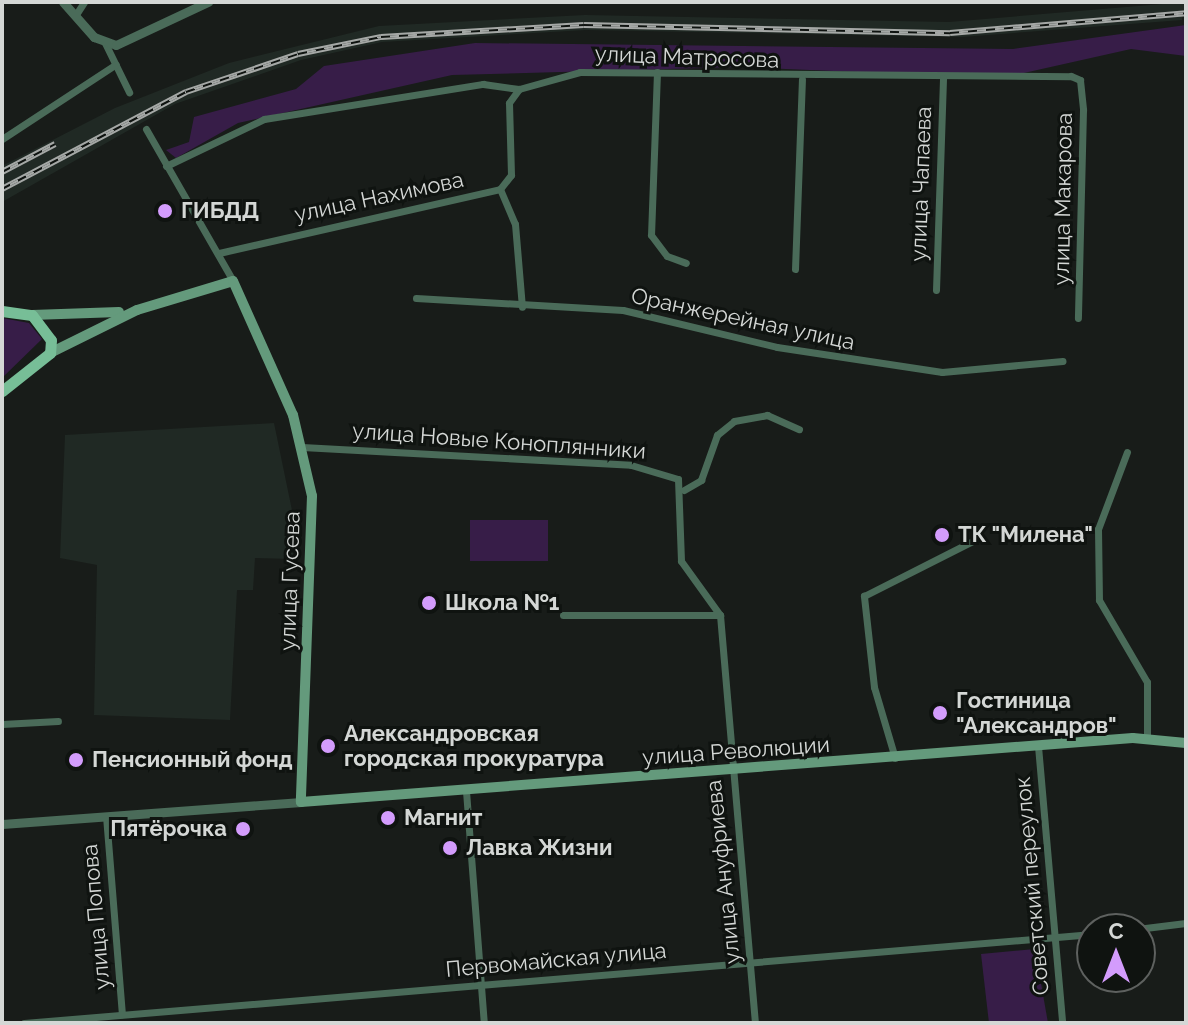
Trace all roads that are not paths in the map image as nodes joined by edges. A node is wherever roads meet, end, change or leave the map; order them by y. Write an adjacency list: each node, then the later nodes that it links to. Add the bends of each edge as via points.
1 (63, 2): 4 (street)
2 (84, 2): 4 (street)
3 (208, 2): 5 (street, via 134,39)
4 (75, 16): 5 (street)
5 (105, 43): 6 (street)
6 (116, 64): 12 (street); 14 (street)
7 (657, 72): 9 (street, улица Матросова); 11 (street, улица Матросова, via 580,72); 18 (street, via 651,235 667,256)
8 (943, 78): 9 (street, улица Матросова); 10 (street, улица Матросова); 21 (street, улица Чапаева)
9 (802, 79): 19 (street)
10 (1080, 80): 27 (street, улица Макарова)
11 (519, 89): 15 (street, улица Матросова, via 483,84 264,119); 16 (street, via 509,103 511,175)
12 (129, 92)
13 (146, 129): 15 (street)
14 (2, 139)
15 (166, 166): 17 (street)
16 (500, 189): 17 (street, улица Нахимова); 23 (street, via 515,224)
17 (219, 253): 20 (street)
18 (686, 263)
19 (795, 269)
20 (233, 281): 24 (main road); 32 (main road, улица Гусева)
21 (936, 290)
22 (416, 298): 23 (street, Оранжерейная улица)
23 (522, 307): 29 (street, Оранжерейная улица, via 644,313 777,347 942,372)
24 (137, 310): 26 (main road); 28 (main road)
25 (2, 311): 26 (main road)
26 (32, 315): 28 (main road, via 46,326)
27 (1078, 318)
28 (50, 353): 30 (main road)
29 (1062, 361)
30 (3, 389)
31 (799, 429): 34 (street, via 767,415 734,421 717,435 701,480)
32 (302, 447): 34 (street, улица Новые Коноплянники, via 631,465 662,469); 46 (main road, улица Гусева, via 314,524)
33 (1127, 452): 40 (street, via 1098,529 1099,600 1147,682)
34 (684, 490): 37 (street, via 681,561)
35 (973, 541): 43 (street, via 864,596 874,687)
36 (563, 615): 37 (street)
37 (720, 615): 44 (street, улица Ануфриева)
38 (58, 721): 39 (street)
39 (2, 724)
40 (1147, 738): 41 (main road, улица Революции); 42 (main road, улица Революции)
41 (1186, 743)
42 (1038, 746): 43 (main road, улица Революции); 52 (street, Советский переулок)
43 (895, 758): 44 (main road, улица Революции)
44 (731, 772): 45 (main road, улица Революции); 53 (street, улица Ануфриева)
45 (466, 791): 46 (main road, улица Революции); 54 (street)
46 (301, 802): 47 (street, улица Революции)
47 (106, 816): 48 (street, улица Революции); 55 (street, улица Попова)
48 (2, 824)
49 (1186, 923): 50 (street)
50 (1156, 927)
51 (1076, 936): 52 (street, Первомайская улица)
52 (1054, 939): 53 (street, Первомайская улица); 59 (street, Советский переулок)
53 (751, 962): 54 (street, Первомайская улица); 58 (street, улица Ануфриева)
54 (481, 985): 55 (street, Первомайская улица); 57 (street)
55 (122, 1014): 56 (street, Первомайская улица)
56 (24, 1023)
57 (484, 1023)
58 (755, 1023)
59 (1062, 1023)

